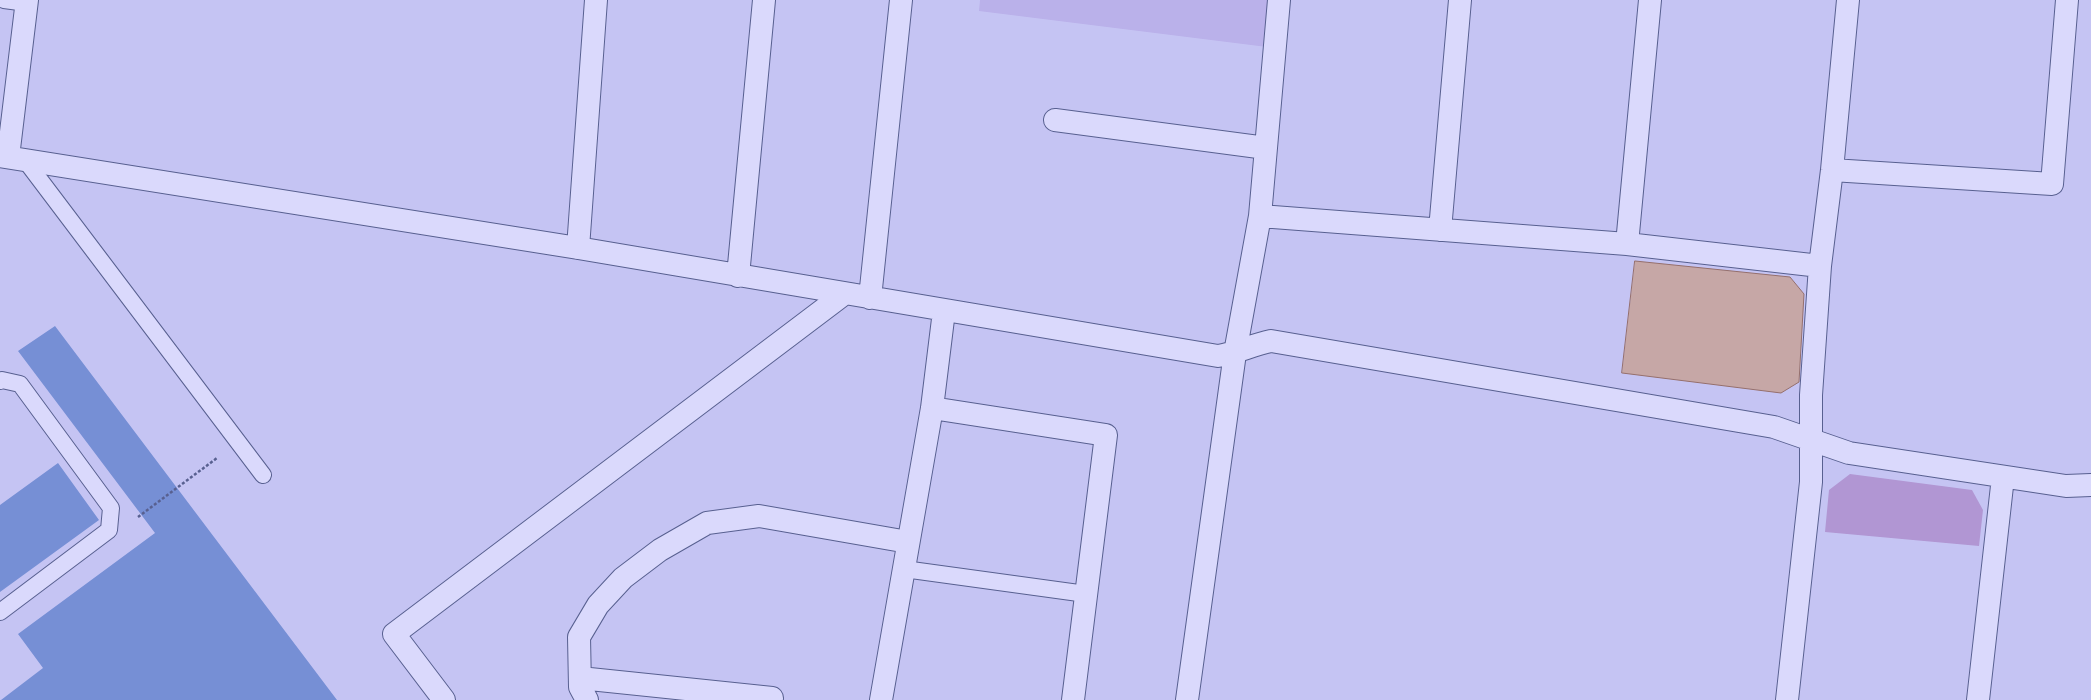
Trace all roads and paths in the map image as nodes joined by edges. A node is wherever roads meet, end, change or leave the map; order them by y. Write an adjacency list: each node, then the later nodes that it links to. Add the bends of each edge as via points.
1 (4, 0): 10 (lane)
2 (596, 0): 18 (street)
3 (764, 0): 20 (street)
4 (901, 0): 22 (street)
5 (1279, 0): 12 (street)
6 (1460, 0): 16 (street)
7 (1650, 0): 17 (street)
8 (1848, 0): 14 (street)
9 (2067, 0): 14 (street, via 2052,184)
10 (27, 2): 13 (street)
11 (1055, 120): 12 (street)
12 (1266, 148): 15 (street)
13 (11, 157): 18 (street); 28 (lane)
14 (1832, 170): 19 (street)
15 (1260, 216): 16 (street); 24 (street)
16 (1440, 230): 17 (street)
17 (1628, 244): 19 (street)
18 (578, 248): 20 (street)
19 (1820, 266): 27 (street, via 1811,396)
20 (738, 276): 21 (street)
21 (844, 294): 22 (street); 37 (street, via 394,634)
22 (870, 298): 23 (street)
23 (944, 311): 24 (street, via 1218,356); 26 (street)
24 (1235, 353): 27 (street, via 1253,344 1271,341 1774,427); 41 (street)
25 (0, 381): 34 (lane, via 20,384 111,508 109,530)
26 (932, 408): 31 (street); 33 (street, via 1106,435)
27 (1811, 439): 29 (street, via 1849,453); 42 (street, via 1811,482)
28 (263, 475)
29 (2003, 477): 30 (street, via 2066,486); 43 (street)
30 (2091, 484)
31 (908, 542): 32 (street); 35 (street, via 759,516 707,523 648,559 624,578 598,606 579,637)
32 (904, 569): 33 (lane); 39 (street)
33 (1086, 594): 40 (street)
34 (0, 612)
35 (580, 678): 36 (street); 38 (street, via 580,687)
36 (772, 698)
37 (444, 700)
38 (586, 700)
39 (881, 700)
40 (1073, 700)
41 (1186, 700)
42 (1787, 700)
43 (1978, 700)

